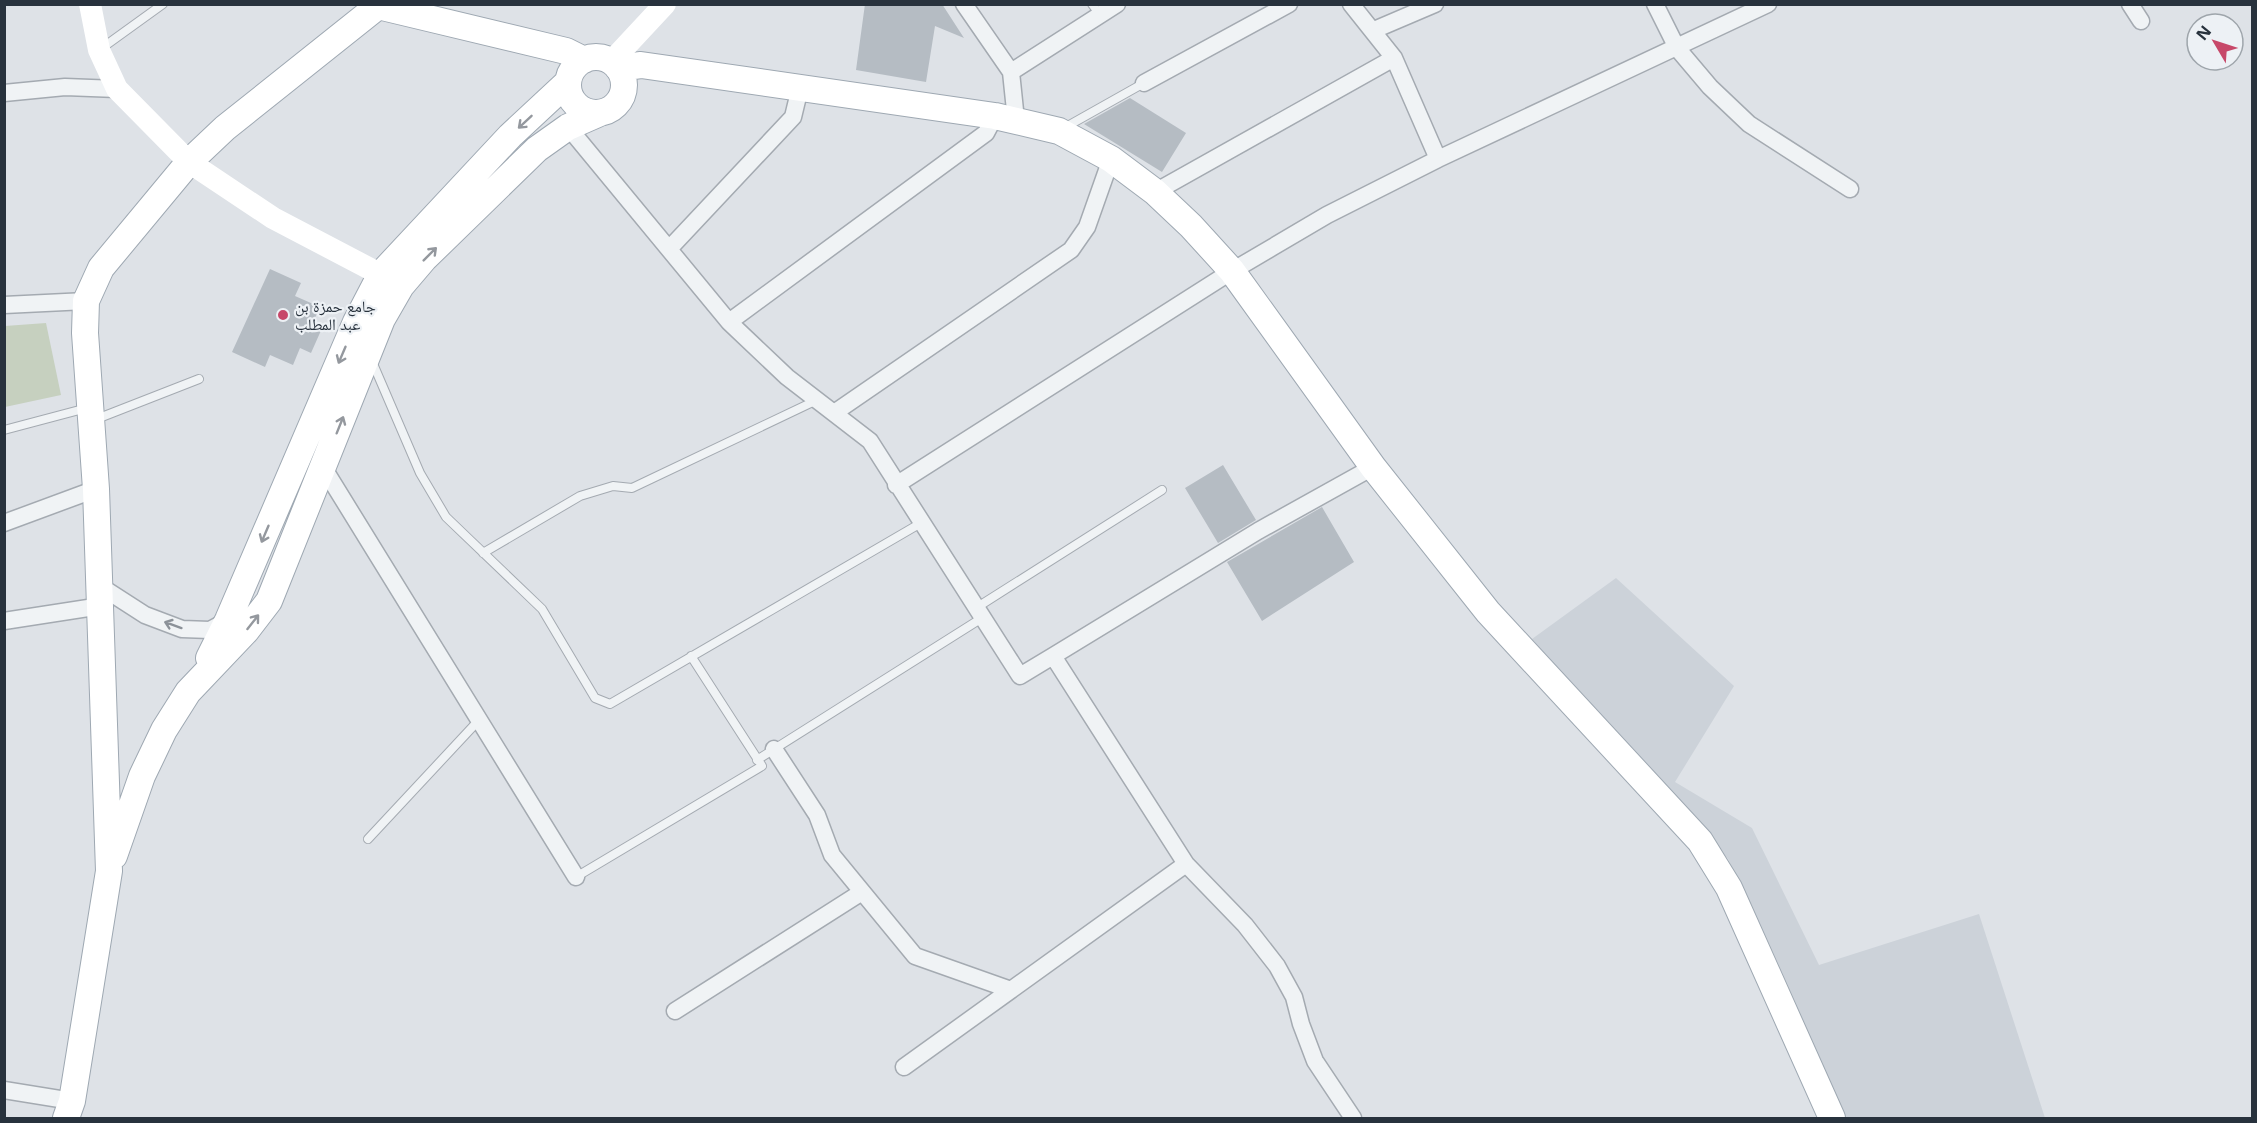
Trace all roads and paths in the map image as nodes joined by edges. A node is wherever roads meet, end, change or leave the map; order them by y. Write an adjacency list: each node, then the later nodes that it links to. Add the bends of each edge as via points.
1 (90, 4): 17 (main road)
2 (163, 4): 17 (lane)
3 (665, 4): 20 (main road)
4 (964, 4): 21 (street)
5 (1117, 4): 13 (street)
6 (1289, 4): 23 (street)
7 (1351, 4): 15 (street)
8 (1435, 4): 15 (street)
9 (1655, 4): 16 (street)
10 (1768, 4): 16 (street)
11 (2130, 4): 14 (street)
12 (378, 5): 19 (main road, via 566,51); 33 (main road, via 225,128)
13 (1096, 10): 21 (street)
14 (2141, 21)
15 (1374, 30): 18 (street)
16 (1677, 48): 32 (street); 34 (street, via 1749,124)
17 (99, 50): 25 (main road)
18 (1394, 58): 32 (street); 35 (street)
19 (584, 60): 20 (main road, via 593,57); 22 (main road, via 576,65)
20 (615, 65): 24 (main road, via 641,65); 27 (main road, via 623,77 622,96 617,104)
21 (1011, 72): 28 (street)
22 (568, 82): 27 (main road, via 570,99 575,105 590,113); 38 (main road, one-way to 38, via 510,136)
23 (1144, 83): 30 (lane)
24 (800, 88): 28 (main road); 36 (street, via 793,117)
25 (117, 89): 26 (street, via 65,87); 33 (main road)
26 (4, 93)
27 (600, 113): 29 (main road)
28 (1006, 118): 30 (main road); 41 (street)
29 (568, 127): 36 (street); 38 (main road, one-way to 29, via 424,259 537,149)
30 (1059, 131): 31 (main road)
31 (1111, 159): 35 (main road); 45 (street, via 1088,227 1071,250)
32 (1438, 159): 37 (street, via 1327,214)
33 (189, 162): 38 (main road, via 273,218); 39 (main road, via 101,268)
34 (1850, 189)
35 (1155, 192): 37 (main road)
36 (669, 249): 41 (street)
37 (1232, 271): 48 (main road); 50 (street)
38 (391, 280): 42 (main road, via 382,319); 58 (main road, one-way to 58, via 356,322)
39 (87, 301): 40 (street); 46 (main road, via 85,333)
40 (4, 305)
41 (729, 322): 44 (street)
42 (368, 353): 49 (main road, one-way to 42); 55 (lane, via 420,473 446,517)
43 (199, 379): 46 (lane)
44 (817, 400): 45 (street); 55 (lane, via 632,488 613,486 580,496)
45 (834, 413): 50 (street, via 870,441)
46 (91, 414): 47 (lane); 51 (main road)
47 (4, 430)
48 (1373, 466): 61 (street); 77 (main road, via 1488,612 1700,841 1729,888)
49 (323, 467): 62 (main road, one-way to 49, via 269,602); 63 (street)
50 (896, 485): 54 (street)
51 (96, 489): 53 (street); 56 (main road)
52 (1162, 490): 57 (lane)
53 (4, 523)
54 (921, 523): 57 (street); 60 (lane)
55 (483, 553): 60 (lane, via 542,609 595,698 610,704)
56 (100, 596): 58 (street, one-way to 56, via 210,630 182,629); 59 (street); 68 (main road)
57 (979, 613): 61 (street, via 1020,676); 64 (lane)
58 (228, 620): 62 (main road)
59 (4, 621)
60 (691, 656): 65 (lane)
61 (1053, 656): 67 (street)
62 (199, 680): 68 (main road, via 164,730 142,776)
63 (479, 720): 66 (lane); 69 (street)
64 (774, 749): 65 (lane); 70 (street, via 817,815 832,855)
65 (757, 760): 69 (lane, via 762,766)
66 (368, 839)
67 (1186, 864): 71 (street); 76 (street, via 1277,966 1294,997 1315,1061)
68 (109, 871): 75 (main road)
69 (576, 877)
70 (862, 892): 71 (street, via 915,956); 72 (street)
71 (1011, 990): 73 (street)
72 (675, 1011)
73 (904, 1067)
74 (4, 1090): 75 (street)
75 (69, 1110)
76 (1353, 1119)
77 (1832, 1119)

